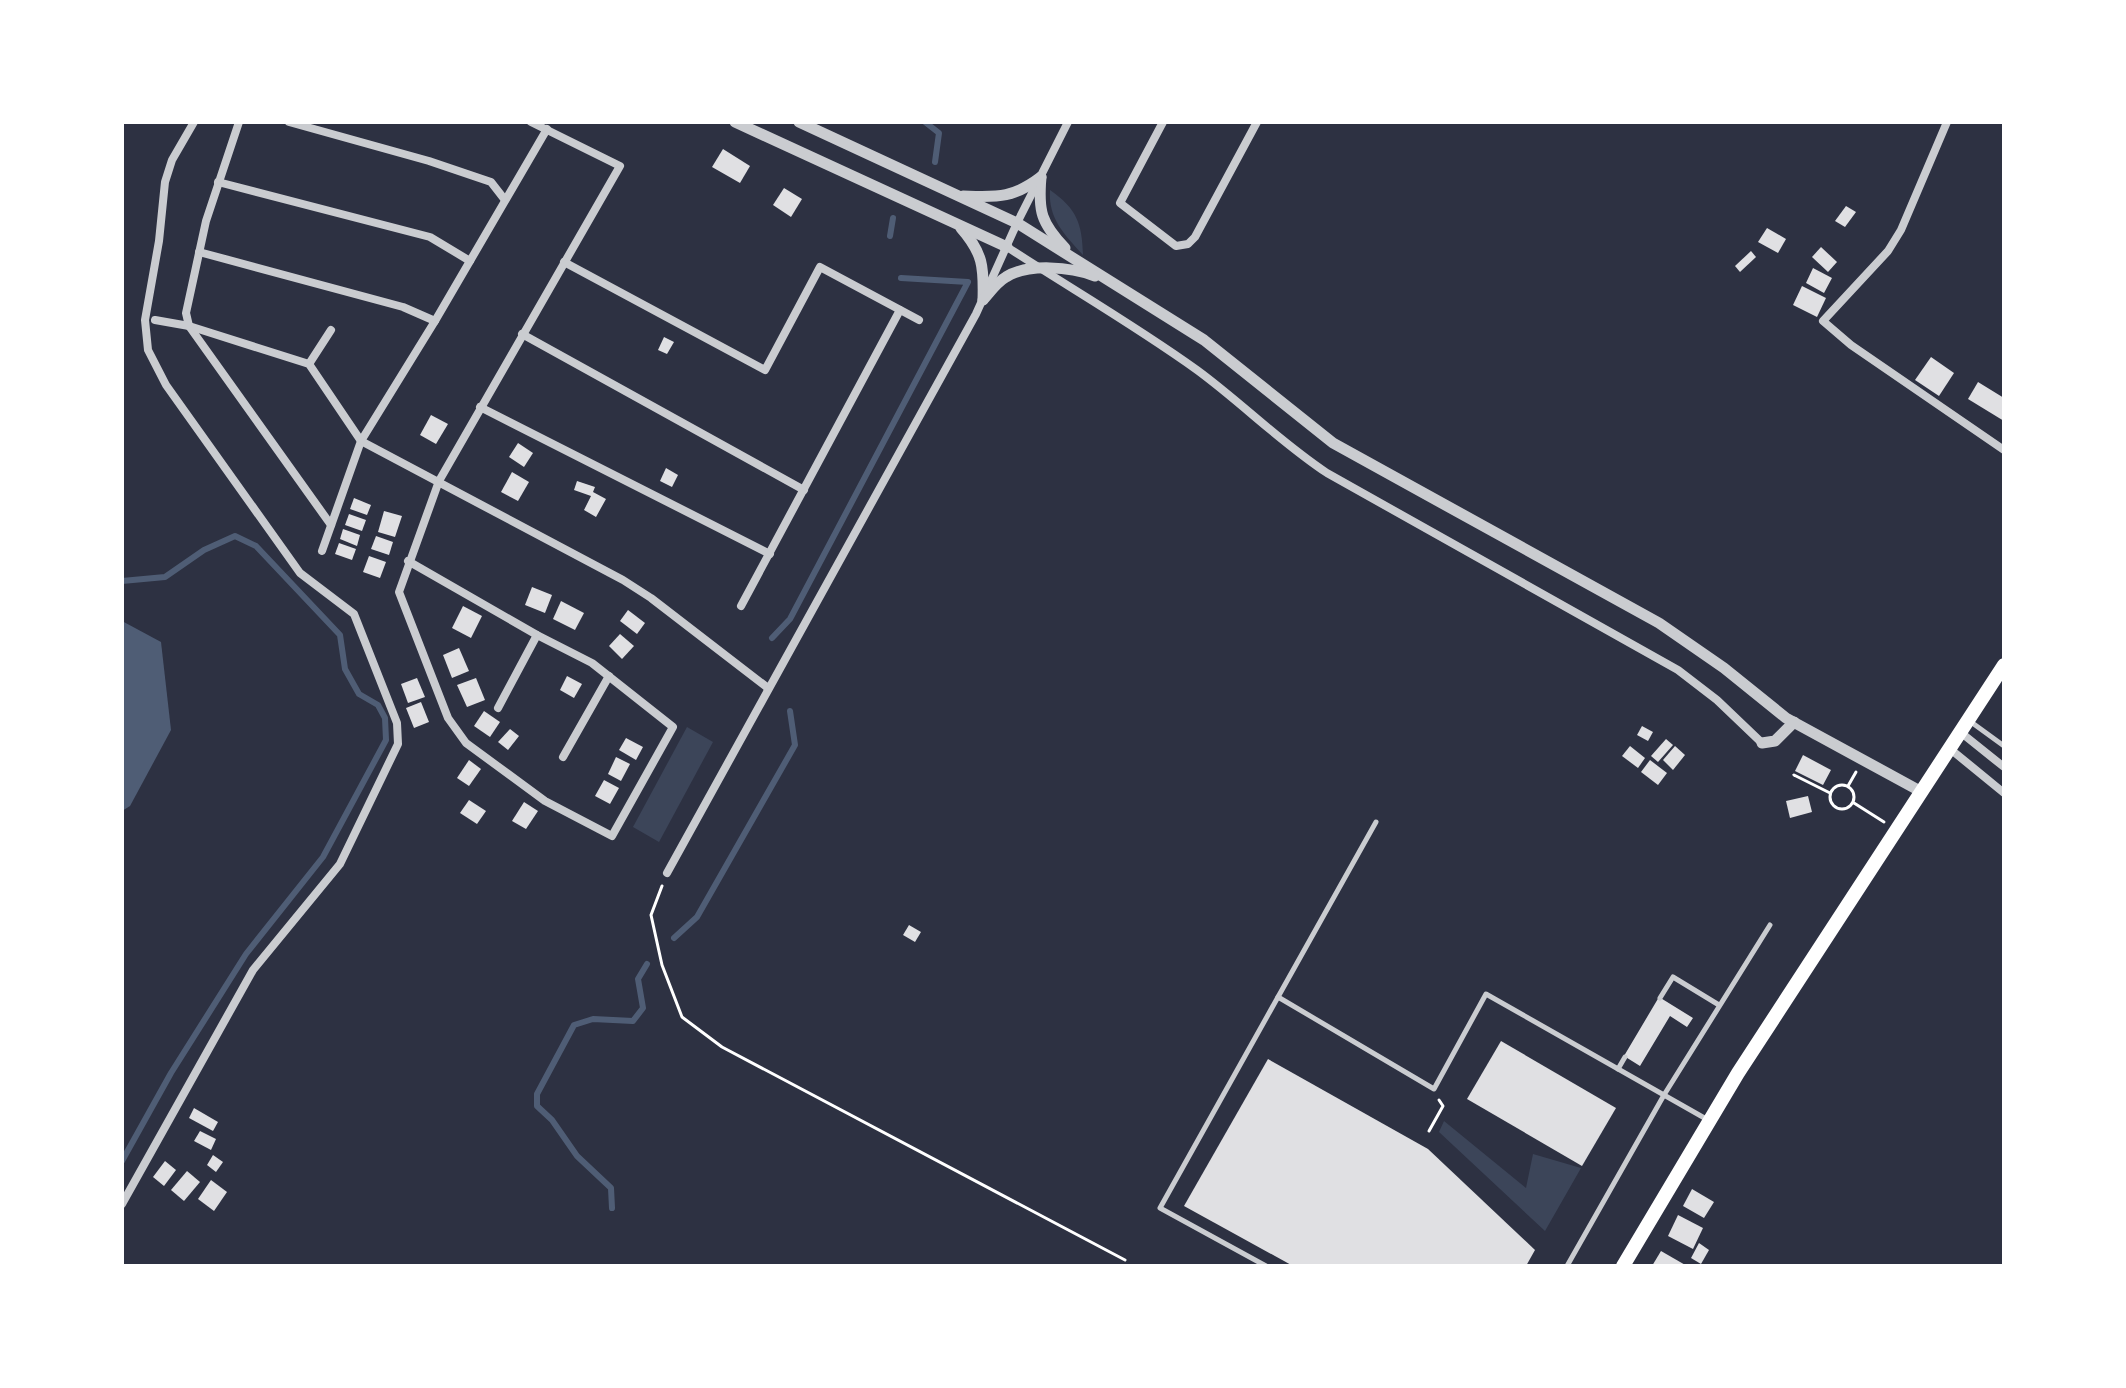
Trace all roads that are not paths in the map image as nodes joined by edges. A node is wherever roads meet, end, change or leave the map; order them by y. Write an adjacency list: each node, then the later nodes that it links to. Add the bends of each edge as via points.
1 (194, 122): 68 (street, via 165,182 145,320 148,350 166,385 300,573 354,614 397,723 398,744 340,864 253,970)
2 (239, 122): 13 (street)
3 (289, 122): 15 (street, via 491,182)
4 (531, 122): 11 (street)
5 (735, 122): 17 (street)
6 (799, 122): 14 (street)
7 (1068, 122): 12 (street)
8 (1163, 122): 9 (street, via 1120,203 1176,246 1195,237)
9 (1257, 122)
10 (1947, 122): 36 (street, via 1888,251 1823,321)
11 (547, 129): 15 (street); 22 (street, via 620,166)
12 (1041, 177): 14 (street, via 1015,194); 16 (street); 20 (street, via 1044,224)
13 (218, 182): 19 (street); 21 (street, via 430,237)
14 (958, 196): 16 (street)
15 (505, 200): 21 (street)
16 (1017, 223): 18 (street); 20 (street)
17 (957, 225): 18 (street); 25 (street, via 980,256)
18 (1007, 247): 23 (street); 25 (street)
19 (199, 252): 29 (street, via 403,307); 30 (street, via 186,313)
20 (1076, 260): 24 (street)
21 (470, 261): 29 (street)
22 (564, 262): 26 (street, via 765,370 820,267); 32 (street)
23 (1041, 270): 24 (street, via 1087,273); 25 (street, via 1007,276); 51 (street, via 1181,359 1327,473 1678,670)
24 (1114, 284): 49 (street, via 1227,356 1333,443 1659,623)
25 (983, 300): 47 (street)
26 (900, 310): 28 (street); 38 (street)
27 (155, 320): 30 (street)
28 (919, 320)
29 (435, 321): 35 (street)
30 (189, 326): 33 (street); 39 (street)
31 (331, 330): 33 (street)
32 (522, 334): 34 (street); 38 (street)
33 (309, 364): 35 (street)
34 (480, 407): 37 (street); 41 (street)
35 (361, 441): 37 (street); 39 (street)
36 (2004, 450)
37 (439, 481): 42 (street); 47 (street, via 642,592)
38 (804, 490): 41 (street)
39 (331, 525): 40 (street)
40 (322, 551)
41 (770, 554): 43 (street)
42 (408, 561): 44 (street); 46 (street, via 399,592 448,718 466,743 545,801 612,836 673,727)
43 (741, 606)
44 (537, 635): 46 (street); 48 (street)
45 (2004, 665): 50 (main road)
46 (609, 676): 54 (street)
47 (768, 688): 59 (street)
48 (498, 708)
49 (1794, 722): 51 (street, via 1775,741); 56 (street)
50 (1963, 725): 52 (lane); 53 (main road); 55 (street)
51 (1762, 743)
52 (2004, 746)
53 (1948, 747): 56 (main road); 57 (street)
54 (563, 757)
55 (2004, 767)
56 (1920, 791): 67 (main road)
57 (2004, 793)
58 (1376, 822): 61 (lane)
59 (667, 873)
60 (1770, 925): 63 (lane)
61 (1278, 997): 65 (lane, via 1434,1089 1486,994); 69 (lane, via 1160,1208)
62 (1660, 998): 63 (lane, via 1673,977)
63 (1720, 1005): 66 (lane)
64 (1625, 1057): 65 (lane)
65 (1618, 1069): 66 (lane)
66 (1664, 1095): 67 (lane); 70 (lane)
67 (1709, 1120): 71 (main road)
68 (122, 1204)
69 (1266, 1266)
70 (1567, 1266)
71 (1623, 1266)

